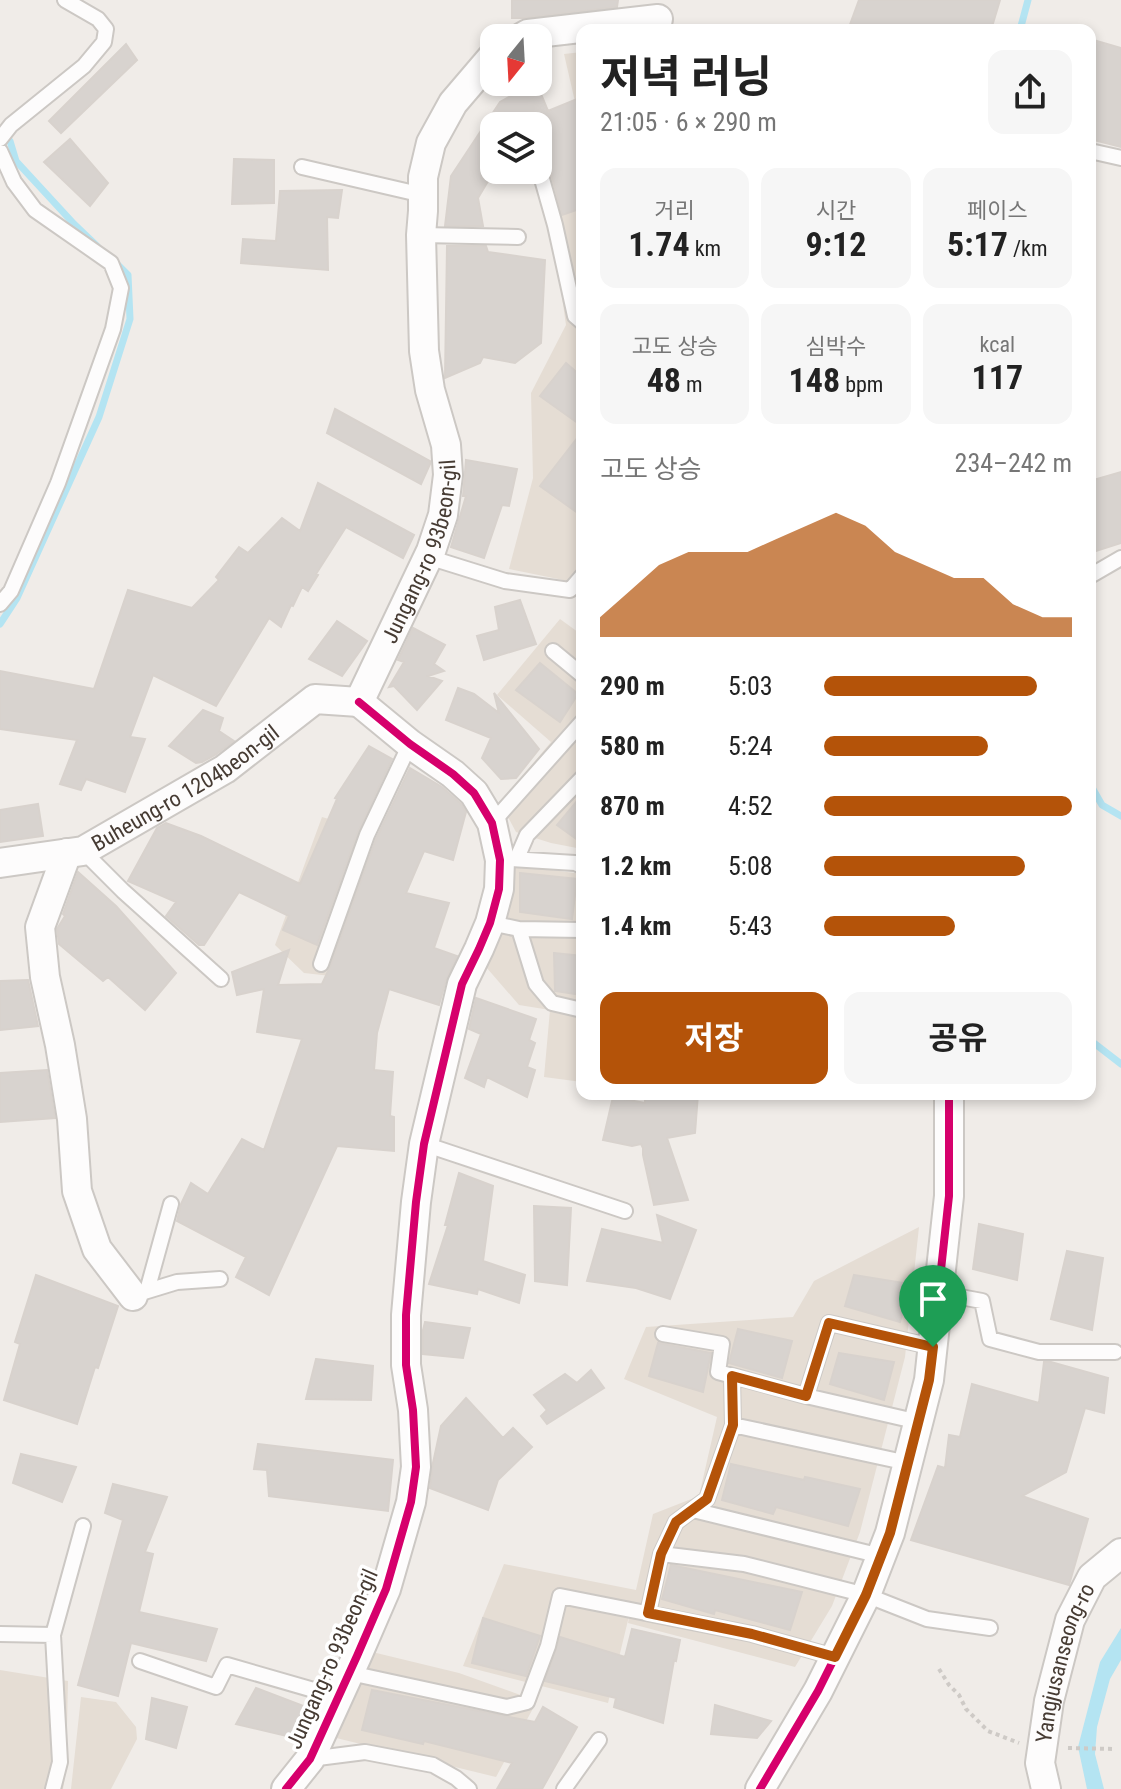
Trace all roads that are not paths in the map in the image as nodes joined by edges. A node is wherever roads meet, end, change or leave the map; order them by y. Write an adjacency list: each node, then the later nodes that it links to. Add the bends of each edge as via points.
1 (65, 0): 7 (lane, via 98,19 106,29 104,42)
2 (659, 16): 3 (street)
3 (601, 24)
4 (576, 27): 5 (street)
5 (552, 31)
6 (480, 71): 13 (street, Jungang-ro 93beon-gil, via 453,103 431,143)
7 (0, 139)
8 (0, 151): 21 (lane, via 35,210 111,263 121,288 113,329 58,483 11,591)
9 (1096, 152): 10 (lane)
10 (1121, 158)
11 (302, 167): 13 (lane)
12 (543, 184): 16 (lane)
13 (423, 195): 14 (street, Jungang-ro 93beon-gil)
14 (421, 235): 15 (lane); 17 (street, Jungang-ro 93beon-gil, via 424,351 448,475 443,515)
15 (518, 237)
16 (576, 317)
17 (428, 557): 20 (lane, via 505,581 570,590); 24 (street, Jungang-ro 93beon-gil)
18 (1121, 558): 19 (lane)
19 (1096, 573)
20 (576, 583)
21 (0, 604)
22 (553, 651): 23 (lane)
23 (576, 670)
24 (359, 702): 26 (street, Jungang-ro 93beon-gil); 29 (street, Buheung-ro 1204beon-gil, via 315,699 225,769)
25 (576, 729): 28 (lane)
26 (410, 744): 28 (street, Jungang-ro 93beon-gil, via 474,793); 36 (lane, via 367,835)
27 (576, 784): 30 (lane)
28 (492, 823): 30 (street, Jungang-ro 93beon-gil)
29 (75, 852): 31 (street, Buheung-ro 1204beon-gil); 37 (lane); 45 (street, via 40,927 45,977 72,1119 77,1191 97,1249)
30 (508, 859): 32 (lane); 33 (street, Jungang-ro 93beon-gil)
31 (0, 863)
32 (576, 863)
33 (490, 923): 34 (lane); 40 (street, Jungang-ro 93beon-gil, via 462,984)
34 (519, 929): 35 (lane); 38 (lane, via 536,984 552,1003)
35 (576, 930)
36 (321, 964)
37 (221, 979)
38 (576, 1009)
39 (949, 1100): 44 (street, via 949,1196)
40 (424, 1144): 42 (lane); 66 (street, Jungang-ro 93beon-gil, via 406,1315 416,1467 411,1502 386,1589)
41 (171, 1204): 45 (lane)
42 (625, 1211)
43 (220, 1279): 45 (lane, via 177,1282)
44 (939, 1293): 47 (street); 48 (lane, via 982,1301 990,1339 1039,1352)
45 (140, 1294)
46 (663, 1334): 49 (lane, via 722,1344 718,1372)
47 (933, 1347): 50 (lane, via 829,1323); 51 (street)
48 (1115, 1352)
49 (732, 1376): 50 (lane); 52 (lane)
50 (806, 1396): 51 (lane)
51 (919, 1422): 53 (street)
52 (733, 1425): 53 (lane); 54 (lane, via 707,1499)
53 (908, 1463): 58 (street)
54 (693, 1510): 57 (lane, via 676,1522); 58 (lane)
55 (83, 1526): 63 (lane)
56 (1121, 1553): 74 (street, Yangjusanseong-ro, via 1092,1577 1070,1620 1040,1763)
57 (661, 1554): 59 (lane, via 744,1564); 60 (lane)
58 (881, 1556): 59 (street)
59 (866, 1595): 61 (lane, via 927,1619); 64 (street)
60 (648, 1613): 64 (lane); 66 (lane, via 560,1596 527,1702 507,1707)
61 (990, 1628)
62 (0, 1634): 63 (lane)
63 (53, 1635): 69 (lane, via 60,1762)
64 (835, 1657): 73 (street)
65 (140, 1661): 66 (lane, via 216,1687 227,1665)
66 (344, 1685): 68 (street, Jungang-ro 93beon-gil)
67 (599, 1740): 72 (lane)
68 (310, 1759): 70 (street, Jungang-ro 93beon-gil); 71 (lane, Jungang-ro 93beon-gil, via 365,1752 392,1757 433,1765)
69 (53, 1789)
70 (286, 1789)
71 (469, 1789)
72 (564, 1789)
73 (760, 1789)
74 (1046, 1789)

